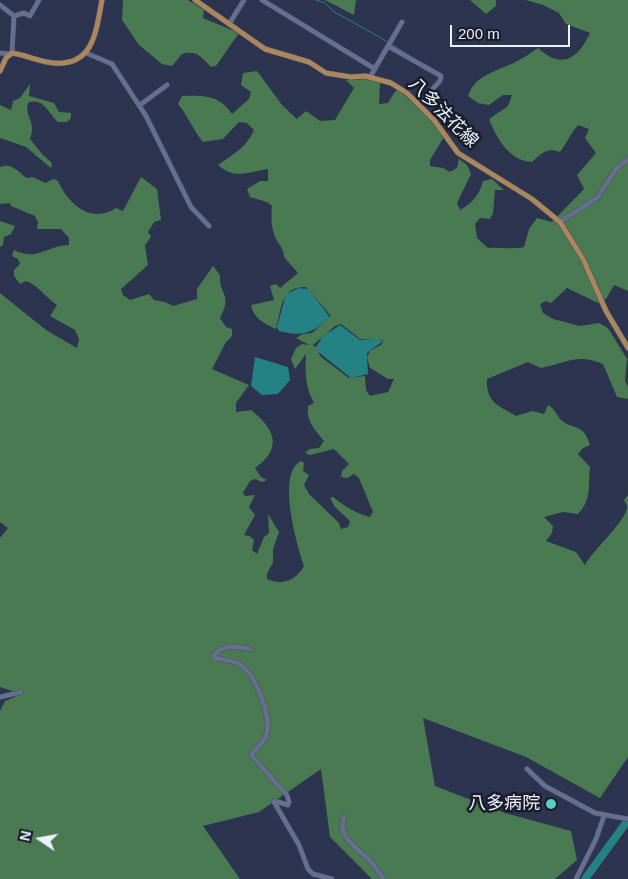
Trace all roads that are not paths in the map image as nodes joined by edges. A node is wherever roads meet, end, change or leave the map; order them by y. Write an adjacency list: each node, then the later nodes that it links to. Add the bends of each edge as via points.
1 (39, 0): 7 (street, via 30,16 24,13)
2 (102, 0): 12 (main road, via 94,39)
3 (195, 0): 9 (main road, 八多法花線)
4 (244, 0): 9 (street)
5 (262, 0): 14 (street)
6 (0, 5): 7 (street)
7 (14, 16): 13 (street)
8 (402, 22): 10 (street)
9 (229, 24): 16 (main road, 八多法花線, via 265,49 309,62 326,73)
10 (390, 44): 14 (street); 18 (street, via 441,76)
11 (0, 52): 13 (street)
12 (86, 53): 13 (main road, via 66,62 53,63); 19 (street, via 112,64)
13 (11, 54): 15 (main road)
14 (375, 69): 16 (street)
15 (0, 71)
16 (370, 77): 18 (main road, 八多法花線, via 399,87)
17 (167, 85): 19 (street)
18 (419, 104): 21 (main road, 八多法花線, via 458,153 532,199)
19 (140, 105): 22 (street, via 191,207)
20 (628, 159): 21 (street, via 616,168 597,198)
21 (560, 222): 23 (main road, 八多法花線, via 583,259 606,311)
22 (210, 226)
23 (628, 348)
24 (250, 649): 31 (street, via 224,648 214,655 215,658 239,663 251,674 268,729 251,755 287,795 288,805 274,802 299,845 308,869 313,874)
25 (21, 692): 26 (street)
26 (0, 697)
27 (526, 769): 28 (street, via 545,786)
28 (604, 816): 30 (street); 33 (street)
29 (344, 818): 32 (street, via 341,828 344,835)
30 (626, 819)
31 (332, 879)
32 (384, 879)
33 (576, 879)

